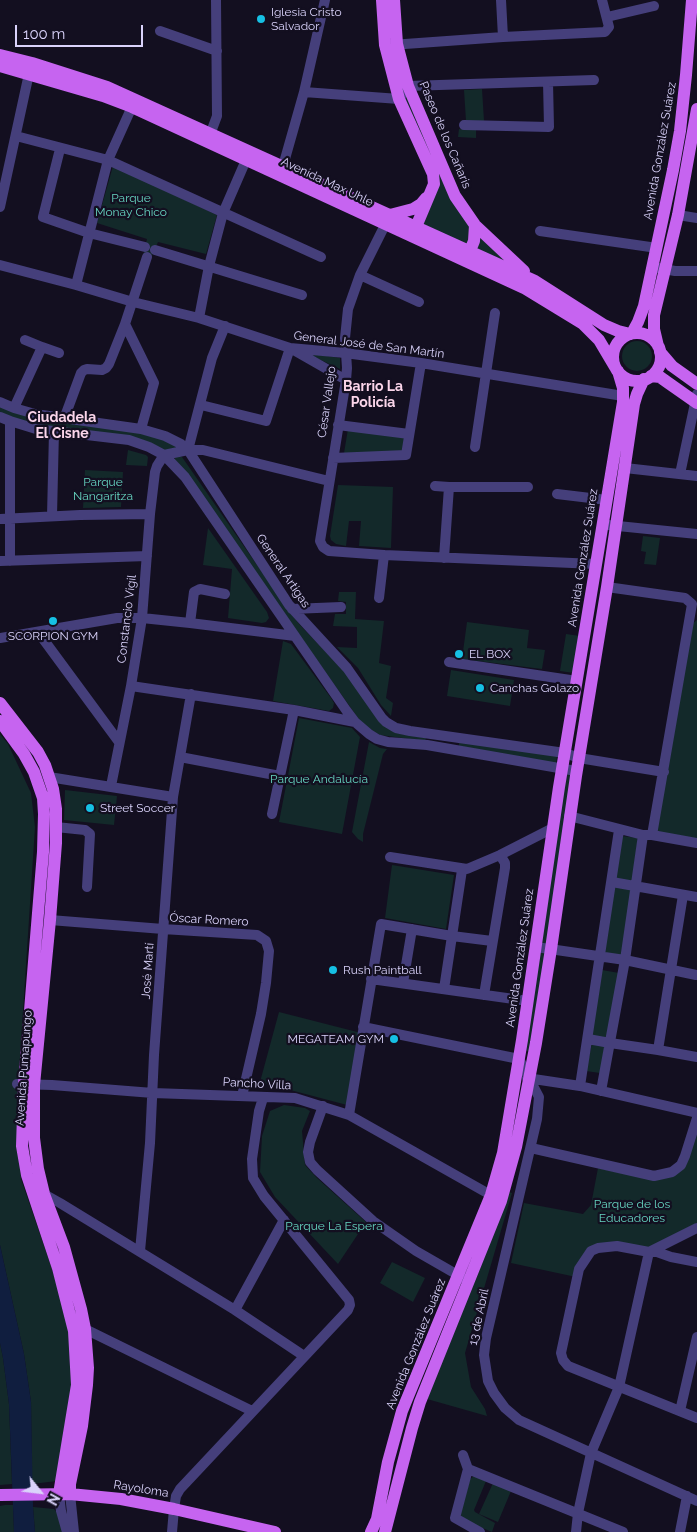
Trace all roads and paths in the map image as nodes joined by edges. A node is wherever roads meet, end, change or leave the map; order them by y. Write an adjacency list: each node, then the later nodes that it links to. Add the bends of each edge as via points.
1 (216, 0): 14 (street)
2 (325, 0): 21 (street)
3 (382, 0): 13 (main road, Paseo de los Cañaris)
4 (394, 0): 13 (main road, Paseo de los Cañaris)
5 (501, 0): 12 (street)
6 (602, 0): 9 (street)
7 (692, 0): 10 (main road, Avenida González Suárez)
8 (654, 6): 9 (street)
9 (607, 17): 12 (street, via 609,27 605,32)
10 (694, 20): 26 (main road, Avenida González Suárez)
11 (160, 31): 14 (street)
12 (503, 37): 13 (street)
13 (391, 45): 20 (main road, Paseo de los Cañaris); 22 (main road, Paseo de los Cañaris)
14 (217, 51): 29 (street, via 217,116)
15 (0, 55): 17 (main road, Avenida Max Uhle)
16 (0, 66): 17 (main road, Avenida Max Uhle)
17 (30, 68): 23 (main road, Avenida Max Uhle, via 103,96); 28 (street)
18 (594, 80): 19 (street)
19 (548, 82): 20 (street); 25 (street, via 549,127)
20 (408, 86): 22 (street); 40 (main road, Paseo de los Cañaris, via 455,196)
21 (304, 92): 22 (street); 33 (street)
22 (399, 99): 34 (main road, Paseo de los Cañaris, via 433,174)
23 (134, 103): 29 (main road, Avenida Max Uhle); 31 (street)
24 (697, 109): 27 (main road, Avenida González Suárez)
25 (464, 125)
26 (680, 131): 27 (street); 44 (main road, Avenida González Suárez)
27 (695, 134): 37 (main road, Avenida González Suárez)
28 (16, 136): 30 (street); 35 (street)
29 (210, 137): 32 (main road, Avenida Max Uhle); 33 (main road, Avenida Max Uhle)
30 (60, 149): 31 (street); 43 (street, via 43,217)
31 (108, 160): 36 (street); 43 (street)
32 (246, 160): 33 (main road, Avenida Max Uhle); 36 (street)
33 (280, 171): 39 (main road, Avenida Max Uhle)
34 (431, 193): 39 (main road, via 413,209); 41 (main road, Paseo de los Cañaris)
35 (0, 207)
36 (223, 213): 47 (street); 49 (street)
37 (678, 215): 38 (street); 50 (main road, Avenida González Suárez)
38 (697, 218)
39 (388, 219): 41 (main road, Avenida Max Uhle); 52 (street, César Vallejo)
40 (475, 225): 46 (main road, via 474,241); 53 (main road, Paseo de los Cañaris)
41 (414, 231): 46 (main road, Avenida Max Uhle)
42 (540, 232): 44 (street)
43 (89, 233): 45 (street); 54 (street)
44 (657, 248): 50 (main road, Avenida González Suárez)
45 (149, 251): 49 (street); 56 (street)
46 (468, 256): 53 (main road, Avenida Max Uhle); 70 (main road, Avenida Max Uhle, via 583,324 600,340)
47 (321, 257)
48 (0, 266): 54 (street, General José de San Martín)
49 (209, 266): 55 (street); 59 (street)
50 (659, 268): 51 (street); 62 (main road, Avenida González Suárez); 66 (main road, Avenida González Suárez, via 654,334)
51 (697, 271)
52 (360, 275): 57 (street); 68 (street, César Vallejo, via 348,309)
53 (535, 281): 62 (main road, Avenida Max Uhle, via 604,324)
54 (76, 285): 56 (street, General José de San Martín)
55 (302, 296)
56 (133, 302): 59 (street, General José de San Martín); 60 (street)
57 (419, 302)
58 (494, 313): 71 (street)
59 (199, 318): 61 (street, General José de San Martín)
60 (125, 324): 81 (street, via 106,368 88,369 81,373); 83 (street, via 154,383)
61 (225, 326): 65 (street, General José de San Martín); 78 (street, via 212,358)
62 (631, 333): 66 (main road, via 646,335); 70 (main road, via 618,341 615,347 613,357)
63 (25, 340): 64 (street)
64 (42, 347): 67 (street); 79 (street)
65 (290, 348): 68 (street, General José de San Martín); 73 (street); 78 (street, via 266,421)
66 (659, 349): 72 (main road, via 658,366); 74 (main road, via 672,366)
67 (59, 353)
68 (345, 353): 69 (street, General José de San Martín); 73 (street, César Vallejo)
69 (421, 363): 71 (street, General José de San Martín); 85 (street)
70 (617, 369): 72 (main road, via 630,379); 75 (main road, Avenida González Suárez)
71 (486, 373): 75 (street, General José de San Martín); 86 (street)
72 (647, 377): 76 (main road, via 660,377); 90 (main road, Avenida González Suárez, via 634,404)
73 (346, 380): 82 (street, César Vallejo)
74 (697, 384)
75 (623, 396): 98 (main road, Avenida González Suárez)
76 (696, 400): 91 (street)
77 (0, 402): 79 (street, General Artigas)
78 (201, 405): 87 (street)
79 (14, 408): 81 (street, General Artigas)
80 (5, 419): 84 (street); 101 (street)
81 (64, 419): 83 (street, General Artigas)
82 (338, 425): 85 (street); 89 (street, César Vallejo)
83 (141, 429): 87 (street, General Artigas, via 165,436)
84 (54, 432): 88 (street, via 129,440); 100 (street)
85 (409, 434): 89 (street, via 406,455)
86 (475, 447)
87 (188, 450): 88 (street); 93 (street, via 203,450); 115 (street, General Artigas)
88 (164, 455): 99 (street, Constancio Vigil, via 155,472); 119 (street, via 185,477)
89 (333, 458): 93 (street, César Vallejo)
90 (625, 468): 91 (street); 103 (main road, Avenida González Suárez)
91 (680, 474): 92 (street)
92 (697, 476)
93 (329, 481): 106 (street, César Vallejo, via 320,541 323,547 329,551)
94 (435, 486): 95 (street)
95 (449, 487): 96 (street); 107 (street)
96 (528, 487)
97 (557, 494): 98 (street)
98 (607, 500): 102 (main road, Avenida González Suárez)
99 (150, 514): 100 (street); 105 (street, Constancio Vigil)
100 (52, 516): 101 (street)
101 (5, 519): 108 (street)
102 (603, 524): 103 (street); 109 (main road, Avenida González Suárez)
103 (616, 525): 104 (street); 110 (main road, Avenida González Suárez)
104 (697, 534)
105 (147, 556): 108 (street); 116 (street, Constancio Vigil)
106 (384, 556): 107 (street); 112 (street)
107 (444, 558): 109 (street)
108 (5, 561)
109 (596, 564): 122 (main road, Avenida González Suárez)
110 (607, 587): 113 (street, via 685,598); 134 (main road, Avenida González Suárez)
111 (225, 594): 117 (street, via 200,589 194,592)
112 (379, 598)
113 (694, 606): 136 (street)
114 (341, 607): 115 (street)
115 (292, 609): 129 (street, General Artigas, via 347,668 386,722 396,728)
116 (142, 618): 117 (street); 118 (street, via 118,618); 123 (street, Constancio Vigil)
117 (190, 622): 119 (street)
118 (38, 632): 120 (street); 130 (street)
119 (294, 636): 128 (street)
120 (0, 638)
121 (449, 662): 122 (street)
122 (577, 681): 132 (main road, Avenida González Suárez)
123 (132, 686): 124 (street); 130 (street, Constancio Vigil)
124 (191, 694): 126 (street); 133 (street, José Martí)
125 (0, 703): 138 (main road, Avenida Pumapungo, via 38,752)
126 (294, 710): 128 (street); 137 (street)
127 (0, 721): 179 (main road, Avenida Pumapungo, via 24,754 43,798 43,852)
128 (355, 722): 131 (street, via 377,739)
129 (429, 733): 131 (street); 132 (street, General Artigas)
130 (119, 742): 139 (street, Constancio Vigil)
131 (427, 745): 135 (street)
132 (565, 753): 134 (street, General Artigas); 135 (main road, Avenida González Suárez)
133 (180, 757): 137 (street); 140 (street, José Martí)
134 (578, 764): 135 (street); 136 (street); 142 (main road, Avenida González Suárez)
135 (563, 768): 144 (main road, Avenida González Suárez)
136 (664, 772): 146 (street)
137 (280, 776): 141 (street)
138 (49, 777): 139 (street); 143 (main road, Avenida Pumapungo)
139 (111, 786): 140 (street)
140 (173, 797): 157 (street, José Martí)
141 (272, 814)
142 (570, 816): 145 (street); 162 (main road, Avenida González Suárez)
143 (56, 827): 153 (street, via 85,830 90,834); 156 (main road, Avenida Pumapungo)
144 (553, 828): 148 (street); 161 (main road, Avenida González Suárez)
145 (619, 830): 146 (street); 151 (street)
146 (647, 835): 147 (street); 152 (street)
147 (697, 843)
148 (500, 855): 150 (street); 160 (street, via 505,868)
149 (390, 857): 150 (street)
150 (462, 870): 159 (street)
151 (612, 882): 152 (street); 163 (street)
152 (635, 886): 154 (street); 164 (street)
153 (87, 887)
154 (683, 894): 155 (street); 165 (street)
155 (697, 897)
156 (50, 920): 157 (street, Óscar Romero); 179 (main road, Avenida Pumapungo)
157 (163, 929): 182 (street, José Martí); 183 (street, Óscar Romero, via 257,935 266,941 269,951 266,983)
158 (412, 929): 159 (street); 167 (street, via 381,924); 168 (street)
159 (452, 936): 160 (street); 169 (street)
160 (492, 941): 170 (street)
161 (536, 947): 162 (street); 171 (main road, Avenida González Suárez)
162 (551, 950): 163 (street); 178 (main road, Avenida González Suárez)
163 (600, 957): 164 (street); 173 (street)
164 (625, 960): 165 (street); 174 (street)
165 (671, 970): 166 (street); 175 (street)
166 (696, 975)
167 (371, 979): 168 (street); 172 (street)
168 (403, 983): 169 (street)
169 (444, 990): 170 (street)
170 (484, 995): 171 (street)
171 (528, 1001): 177 (main road, Avenida González Suárez)
172 (363, 1027): 177 (street); 187 (street)
173 (588, 1039): 174 (street); 180 (street)
174 (610, 1043): 175 (street); 181 (street)
175 (658, 1050): 176 (street)
176 (697, 1057)
177 (519, 1059): 178 (main road, Avenida González Suárez)
178 (522, 1078): 180 (street); 189 (street, 13 de Abril, via 536,1088 539,1097); 191 (main road, Avenida González Suárez, via 516,1147)
179 (25, 1084): 182 (street, Pancho Villa); 190 (main road, Avenida Pumapungo)
180 (580, 1086): 181 (street)
181 (602, 1091): 186 (street)
182 (154, 1093): 183 (street, Pancho Villa); 194 (street, José Martí)
183 (242, 1096): 184 (street, Pancho Villa)
184 (263, 1098): 185 (street, Pancho Villa, via 295,1098); 192 (street, via 252,1159 253,1178)
185 (323, 1106): 187 (street, Pancho Villa); 197 (street, via 308,1152 316,1170 373,1221 416,1251)
186 (697, 1113)
187 (349, 1115): 191 (street, Pancho Villa)
188 (697, 1118): 189 (street, via 681,1165 672,1172 654,1176)
189 (531, 1148): 206 (street, 13 de Abril, via 486,1338 484,1355 488,1381 494,1393 519,1420)
190 (40, 1196): 194 (street); 199 (main road, Avenida Pumapungo, via 64,1247 81,1309)
191 (496, 1198): 197 (main road, Avenida González Suárez)
192 (284, 1220): 198 (street); 201 (street, via 350,1304)
193 (697, 1228): 195 (street)
194 (140, 1251): 198 (street)
195 (649, 1252): 196 (street); 202 (street); 202 (street, via 618,1246 598,1248 591,1250 579,1269 561,1353 563,1360 568,1366)
196 (697, 1262)
197 (464, 1278): 218 (main road, Avenida González Suárez, via 402,1411); 219 (main road, Avenida González Suárez, via 420,1402)
198 (235, 1310): 201 (street)
199 (77, 1330): 203 (street); 209 (main road, Avenida Pumapungo, via 88,1368 87,1385 70,1484)
200 (697, 1336): 204 (street)
201 (304, 1356): 203 (street)
202 (619, 1388): 204 (street); 206 (street)
203 (252, 1411): 212 (street, via 180,1489)
204 (680, 1411): 205 (street)
205 (697, 1418)
206 (590, 1452): 211 (street, 13 de Abril); 213 (street)
207 (463, 1455): 208 (street)
208 (468, 1469): 213 (street); 220 (street, via 455,1518)
209 (61, 1494): 210 (main road, Rayoloma); 212 (main road, Rayoloma, via 122,1499); 214 (street, Avenida Pumapungo, via 61,1511); 215 (street, Avenida Pumapungo)
210 (0, 1495)
211 (694, 1498): 223 (street)
212 (174, 1509): 216 (street); 217 (main road, Rayoloma)
213 (578, 1513): 221 (street); 222 (street)
214 (68, 1532)
215 (74, 1532)
216 (172, 1532)
217 (275, 1532)
218 (372, 1532)
219 (385, 1532)
220 (480, 1532)
221 (576, 1532)
222 (623, 1532)
223 (680, 1532)

